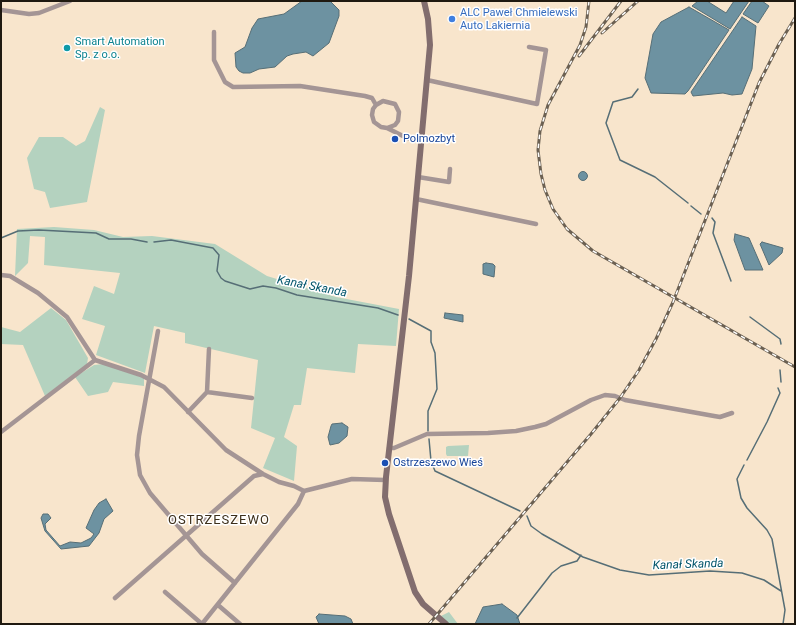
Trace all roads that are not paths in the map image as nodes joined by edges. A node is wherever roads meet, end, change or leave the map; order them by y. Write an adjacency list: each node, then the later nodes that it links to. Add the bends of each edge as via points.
1 (70, 1): 3 (street, via 39,13)
2 (424, 1): 6 (street, via 429,29)
3 (1, 10)
4 (214, 32): 7 (street, via 214,60 225,82 233,87 300,86 365,96 372,98)
5 (529, 47): 6 (street, via 546,50 537,104)
6 (427, 80): 11 (street)
7 (376, 104): 8 (street, via 388,100 395,104 400,116); 9 (street, via 373,119 377,125)
8 (395, 124): 9 (street); 10 (street)
9 (387, 128): 10 (street)
10 (398, 134): 11 (street)
11 (421, 141): 13 (street)
12 (450, 169): 13 (street, via 449,182)
13 (418, 177): 14 (street)
14 (416, 199): 15 (street); 26 (street)
15 (536, 224)
16 (1, 274): 19 (street, via 10,276 38,293 67,317)
17 (158, 331): 20 (street)
18 (209, 349): 21 (street)
19 (95, 360): 20 (street); 25 (street)
20 (150, 379): 23 (street, via 164,387); 30 (street, via 139,436 138,469 150,493)
21 (207, 392): 22 (street); 23 (street)
22 (252, 398)
23 (188, 412): 27 (street, via 226,450)
24 (732, 413): 26 (street, via 714,416 605,395 535,427 488,434 427,434)
25 (1, 432)
26 (389, 448): 28 (street)
27 (263, 474): 29 (street); 30 (street, via 254,476)
28 (385, 480): 29 (street, via 352,479); 35 (street, via 389,514 418,599)
29 (304, 490): 31 (street, via 298,504)
30 (187, 536): 31 (street, via 202,554); 33 (street)
31 (236, 583): 34 (street)
32 (165, 592): 36 (street)
33 (115, 598)
34 (218, 605): 36 (street); 37 (street)
35 (445, 623)
36 (202, 624)
37 (240, 624)

